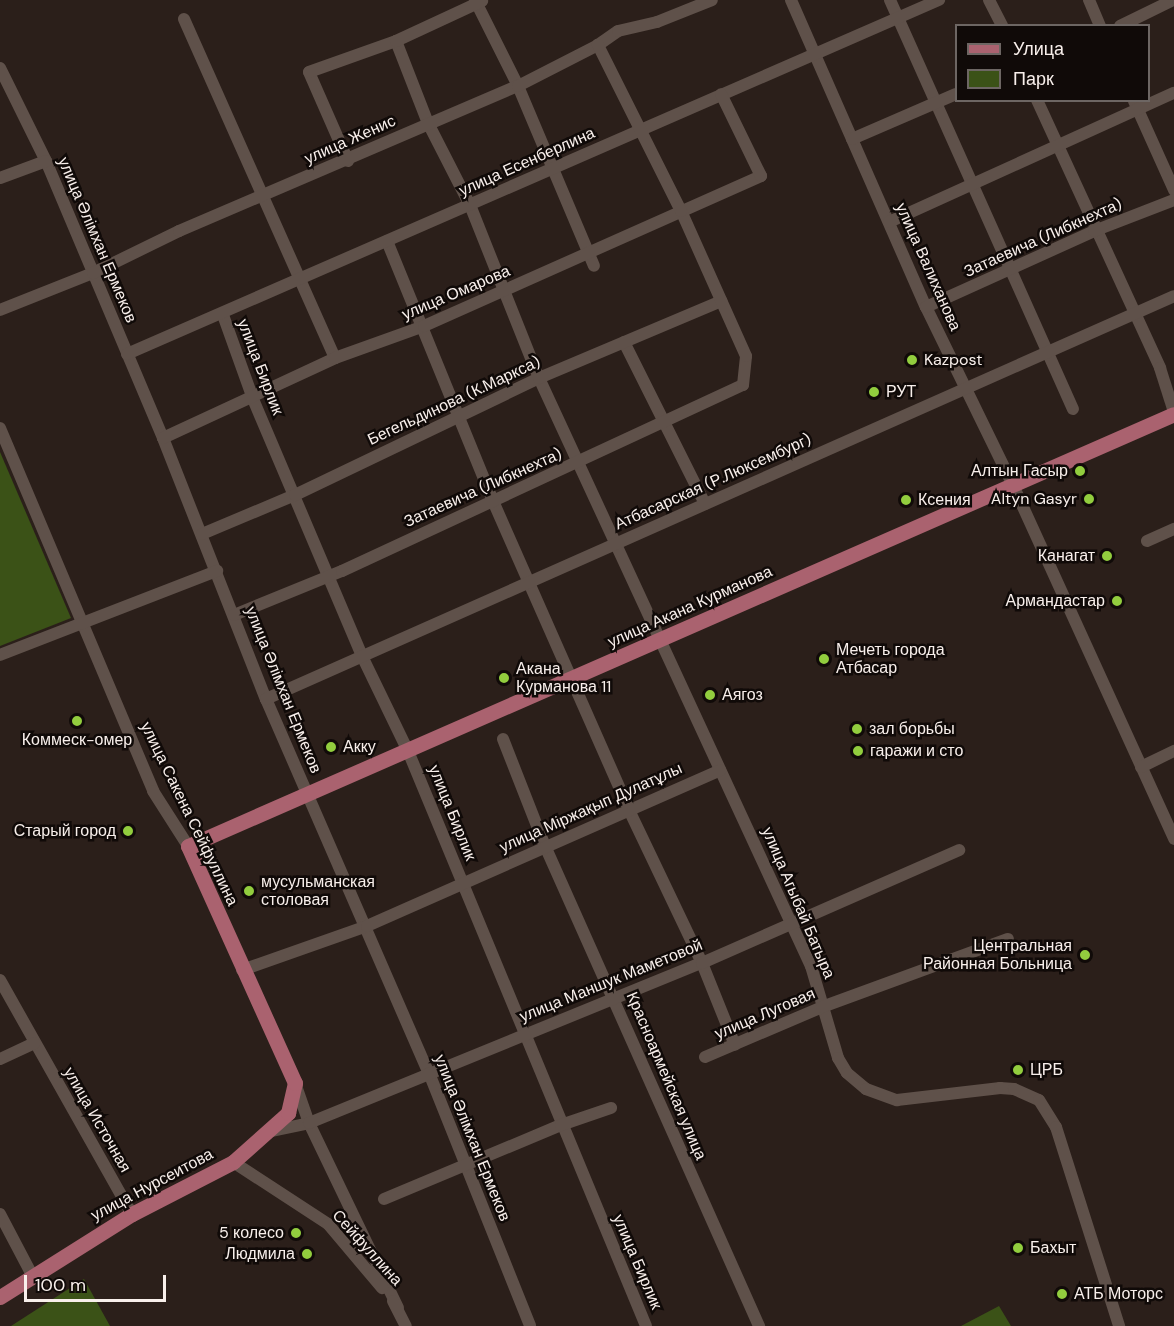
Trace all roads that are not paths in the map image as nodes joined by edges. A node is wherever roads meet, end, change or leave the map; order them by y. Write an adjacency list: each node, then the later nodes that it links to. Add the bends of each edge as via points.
1 (712, 0): 15 (street, улица Женис, via 657,22 618,31)
2 (791, 0): 16 (street, улица Валиханова)
3 (890, 0): 9 (street)
4 (939, 0): 9 (street, улица Есенберлина)
5 (989, 0): 11 (street)
6 (1089, 0): 12 (street)
7 (1173, 0): 13 (street)
8 (478, 1): 14 (street); 18 (street)
9 (899, 18): 16 (street, улица Есенберлина); 24 (street)
10 (184, 19): 36 (street)
11 (1001, 24)
12 (1099, 24)
13 (1124, 24)
14 (396, 41): 26 (street, улица Агыбай Батыра); 30 (street, via 309,72)
15 (598, 45): 18 (street, улица Женис); 27 (street)
16 (816, 57): 20 (street, улица Есенберлина); 28 (street, улица Валиханова)
17 (0, 68): 31 (street, улица Әлімхан Ермеков)
18 (518, 86): 26 (street, улица Женис); 32 (street)
19 (1174, 93): 22 (street)
20 (721, 94): 27 (street, улица Есенберлина); 39 (street, улица Омарова, via 761,176)
21 (955, 95): 24 (street)
22 (1150, 100)
23 (1038, 102): 29 (street)
24 (936, 104): 28 (street); 34 (street)
25 (1135, 104): 29 (street); 35 (street)
26 (428, 123): 30 (street, улица Женис); 38 (street, улица Агыбай Батыра)
27 (638, 130): 32 (street, улица Есенберлина); 39 (street)
28 (852, 139): 40 (street, улица Валиханова)
29 (1056, 145): 34 (street); 41 (street)
30 (348, 161): 36 (street, улица Женис)
31 (46, 162): 33 (street); 46 (street, улица Әлімхан Ермеков)
32 (551, 169): 38 (street, улица Есенберлина); 43 (street)
33 (0, 178)
34 (972, 186): 40 (street); 45 (street)
35 (1174, 190)
36 (262, 196): 46 (street, улица Женис); 47 (street)
37 (1174, 200): 41 (street, Затаевича (Либкнехта))
38 (470, 205): 42 (street, улица Есенберлина); 48 (street, улица Агыбай Батыра)
39 (681, 211): 43 (street, улица Омарова); 50 (street)
40 (889, 222): 51 (street, улица Валиханова)
41 (1094, 231): 45 (street, Затаевича (Либкнехта)); 53 (street)
42 (387, 241): 47 (street, улица Есенберлина); 55 (street)
43 (588, 253): 44 (street); 48 (street, улица Омарова)
44 (594, 266)
45 (1011, 271): 51 (street, Затаевича (Либкнехта)); 57 (street)
46 (93, 273): 52 (street, улица Женис); 58 (street, улица Әлімхан Ермеков)
47 (299, 280): 54 (street, улица Есенберлина); 59 (street)
48 (506, 290): 55 (street, улица Омарова); 60 (street, улица Агыбай Батыра)
49 (1174, 296): 53 (street, Атбасарская (Р.Люксембург))
50 (721, 302): 56 (street, Бегельдинова (К.Маркса)); 66 (street, Затаевича (Либкнехта), via 746,356 743,385)
51 (926, 307): 61 (street, улица Валиханова)
52 (0, 310)
53 (1133, 314): 57 (street, Атбасарская (Р.Люксембург)); 64 (street, via 1160,368)
54 (223, 315): 58 (street, улица Есенберлина); 62 (street, улица Бирлик)
55 (424, 326): 59 (street, улица Омарова); 65 (street)
56 (624, 342): 60 (street, Бегельдинова (К.Маркса)); 66 (street)
57 (1047, 352): 61 (street, Атбасарская (Р.Люксембург)); 63 (street)
58 (127, 354): 68 (street, улица Әлімхан Ермеков)
59 (335, 358): 62 (street, улица Омарова)
60 (539, 378): 65 (street, Бегельдинова (К.Маркса)); 69 (street, улица Агыбай Батыра)
61 (966, 388): 70 (street, улица Валиханова); 73 (street, Атбасарская (Р.Люксембург))
62 (253, 399): 68 (street, улица Омарова); 71 (street, улица Бирлик)
63 (1074, 409)
64 (1174, 413): 70 (main road, улица Акана Курманова)
65 (459, 416): 71 (street, Бегельдинова (К.Маркса)); 72 (street)
66 (666, 422): 69 (street, Затаевича (Либкнехта)); 73 (street)
67 (0, 428): 82 (street, улица Сакена Сейфуллина)
68 (163, 438): 75 (street, улица Әлімхан Ермеков)
69 (579, 463): 72 (street, Затаевича (Либкнехта)); 77 (street, улица Агыбай Батыра)
70 (1013, 485): 83 (main road, улица Акана Курманова); 91 (street, улица Валиханова)
71 (295, 495): 75 (street, Бегельдинова (К.Маркса)); 79 (street, улица Бирлик)
72 (492, 501): 79 (street, Затаевича (Либкнехта)); 80 (street)
73 (705, 504): 77 (street, Атбасарская (Р.Люксембург))
74 (1174, 529): 76 (street)
75 (202, 534): 78 (street, улица Әлімхан Ермеков)
76 (1148, 541)
77 (614, 545): 80 (street, Атбасарская (Р.Люксембург)); 83 (street, улица Агыбай Батыра)
78 (217, 571): 81 (street, улица Әлімхан Ермеков); 82 (street)
79 (330, 577): 81 (street, Затаевича (Либкнехта)); 85 (street, улица Бирлик)
80 (530, 582): 85 (street, Атбасарская (Р.Люксембург)); 86 (street)
81 (234, 615): 87 (street, улица Әлімхан Ермеков)
82 (81, 621): 84 (street); 96 (street, улица Сакена Сейфуллина, via 153,790)
83 (660, 639): 86 (main road, улица Акана Курманова); 92 (street, улица Агыбай Батыра)
84 (0, 655)
85 (362, 656): 87 (street, Атбасарская (Р.Люксембург)); 89 (street, улица Бирлик)
86 (572, 679): 89 (main road, улица Акана Курманова); 94 (street)
87 (266, 699): 93 (street, улица Әлімхан Ермеков)
88 (503, 739): 97 (street, Красноармейская улица)
89 (408, 751): 93 (main road, улица Акана Курманова); 99 (street, улица Бирлик)
90 (1174, 751): 91 (street)
91 (1141, 767): 95 (street, улица Валиханова)
92 (720, 770): 94 (street, улица Міржақып Дулатұлы); 100 (street, улица Агыбай Батыра)
93 (308, 793): 96 (main road, улица Акана Курманова); 101 (street, улица Әлімхан Ермеков)
94 (629, 810): 97 (street, улица Міржақып Дулатұлы); 103 (street)
95 (1174, 840)
96 (188, 846): 104 (main road, улица Сакена Сейфуллина)
97 (545, 846): 99 (street, улица Міржақып Дулатұлы); 106 (street, Красноармейская улица)
98 (959, 850): 100 (street, улица Маншук Маметовой)
99 (462, 883): 101 (street, улица Міржақып Дулатұлы); 108 (street, улица Бирлик)
100 (791, 922): 103 (street, улица Маншук Маметовой); 107 (street, улица Агыбай Батыра)
101 (367, 926): 104 (street, улица Міржақып Дулатұлы); 113 (street, улица Әлімхан Ермеков)
102 (1008, 939): 107 (street, улица Луговая)
103 (702, 963): 106 (street, улица Маншук Маметовой); 110 (street)
104 (242, 970): 114 (main road, улица Сакена Сейфуллина)
105 (0, 980): 109 (street, улица Источная)
106 (614, 997): 108 (street, улица Маншук Маметовой); 130 (street, Красноармейская улица)
107 (822, 1007): 110 (street, улица Луговая); 131 (street, улица Агыбай Батыра, via 838,1058 847,1073 877,1094 897,1100 1014,1089 1039,1100 1056,1127)
108 (527, 1034): 113 (street, улица Маншук Маметовой); 117 (street, улица Бирлик)
109 (34, 1042): 112 (street); 123 (street, улица Источная)
110 (735, 1045): 111 (street, улица Луговая)
111 (705, 1058)
112 (0, 1059)
113 (429, 1073): 116 (street, улица Маншук Маметовой); 120 (street, улица Әлімхан Ермеков)
114 (295, 1083): 116 (street, улица Сакена Сейфуллина); 118 (main road, улица Нурсеитова, via 288,1113)
115 (611, 1108): 117 (street)
116 (309, 1123): 118 (street, улица Маншук Маметовой); 126 (street, улица Сакена Сейфуллина)
117 (561, 1125): 120 (street); 129 (street, улица Бирлик)
118 (272, 1131): 119 (main road, улица Нурсеитова)
119 (233, 1162): 123 (main road, улица Нурсеитова); 126 (street, Сейфуллина, via 328,1224)
120 (465, 1168): 121 (street); 128 (street, улица Әлімхан Ермеков)
121 (384, 1199)
122 (0, 1214): 124 (street)
123 (132, 1214): 124 (main road, улица Нурсеитова)
124 (32, 1275): 125 (main road, улица Нурсеитова)
125 (0, 1297)
126 (398, 1308): 127 (street, Сейфуллина)
127 (406, 1326)
128 (530, 1326)
129 (646, 1326)
130 (759, 1326)
131 (1119, 1326)

